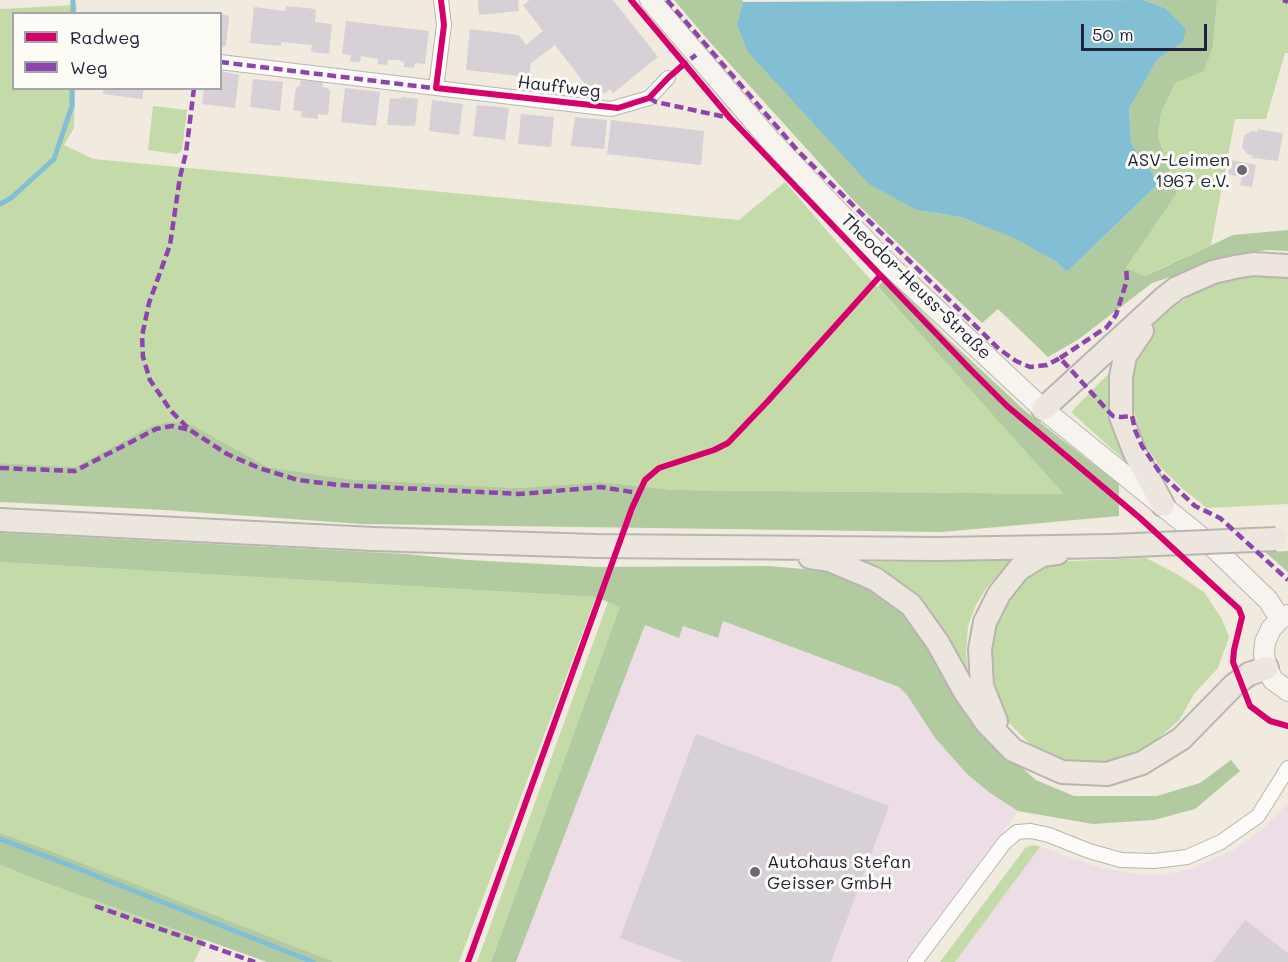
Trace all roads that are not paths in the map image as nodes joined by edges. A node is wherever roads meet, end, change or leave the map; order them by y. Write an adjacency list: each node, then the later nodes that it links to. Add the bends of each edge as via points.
1 (441, 0): 5 (street, via 444,25)
2 (650, 0): 8 (street, Theodor-Heuss-Straße, via 770,140 889,265)
3 (222, 62): 5 (street, Hauffweg)
4 (668, 78): 5 (street, Hauffweg, via 649,98 611,109)
5 (436, 88)
6 (1288, 266): 7 (main road, via 1253,264 1213,272)
7 (1164, 298): 8 (main road); 9 (main road, via 1125,356 1121,377 1121,417)
8 (1043, 409): 9 (street, Theodor-Heuss-Straße)
9 (1163, 505): 14 (street, Theodor-Heuss-Straße, via 1211,545)
10 (0, 520): 13 (main road, via 373,539)
11 (1282, 538): 12 (main road, bridge)
12 (1112, 546): 13 (main road); 17 (main road, via 1042,555 1019,569 999,594 985,622 980,649 982,686)
13 (758, 548): 17 (main road, via 830,560 875,579 911,605 965,692)
14 (1284, 617): 15 (street, via 1271,629 1265,642)
15 (1267, 668): 16 (street, via 1273,680); 17 (main road, via 1234,685 1181,739 1133,766 1107,774 1062,772)
16 (1288, 691)
17 (1012, 750)
18 (1288, 768): 19 (street, via 1258,816 1221,842 1187,857 1121,860 1049,835 1030,831 1011,835)
19 (915, 962)

